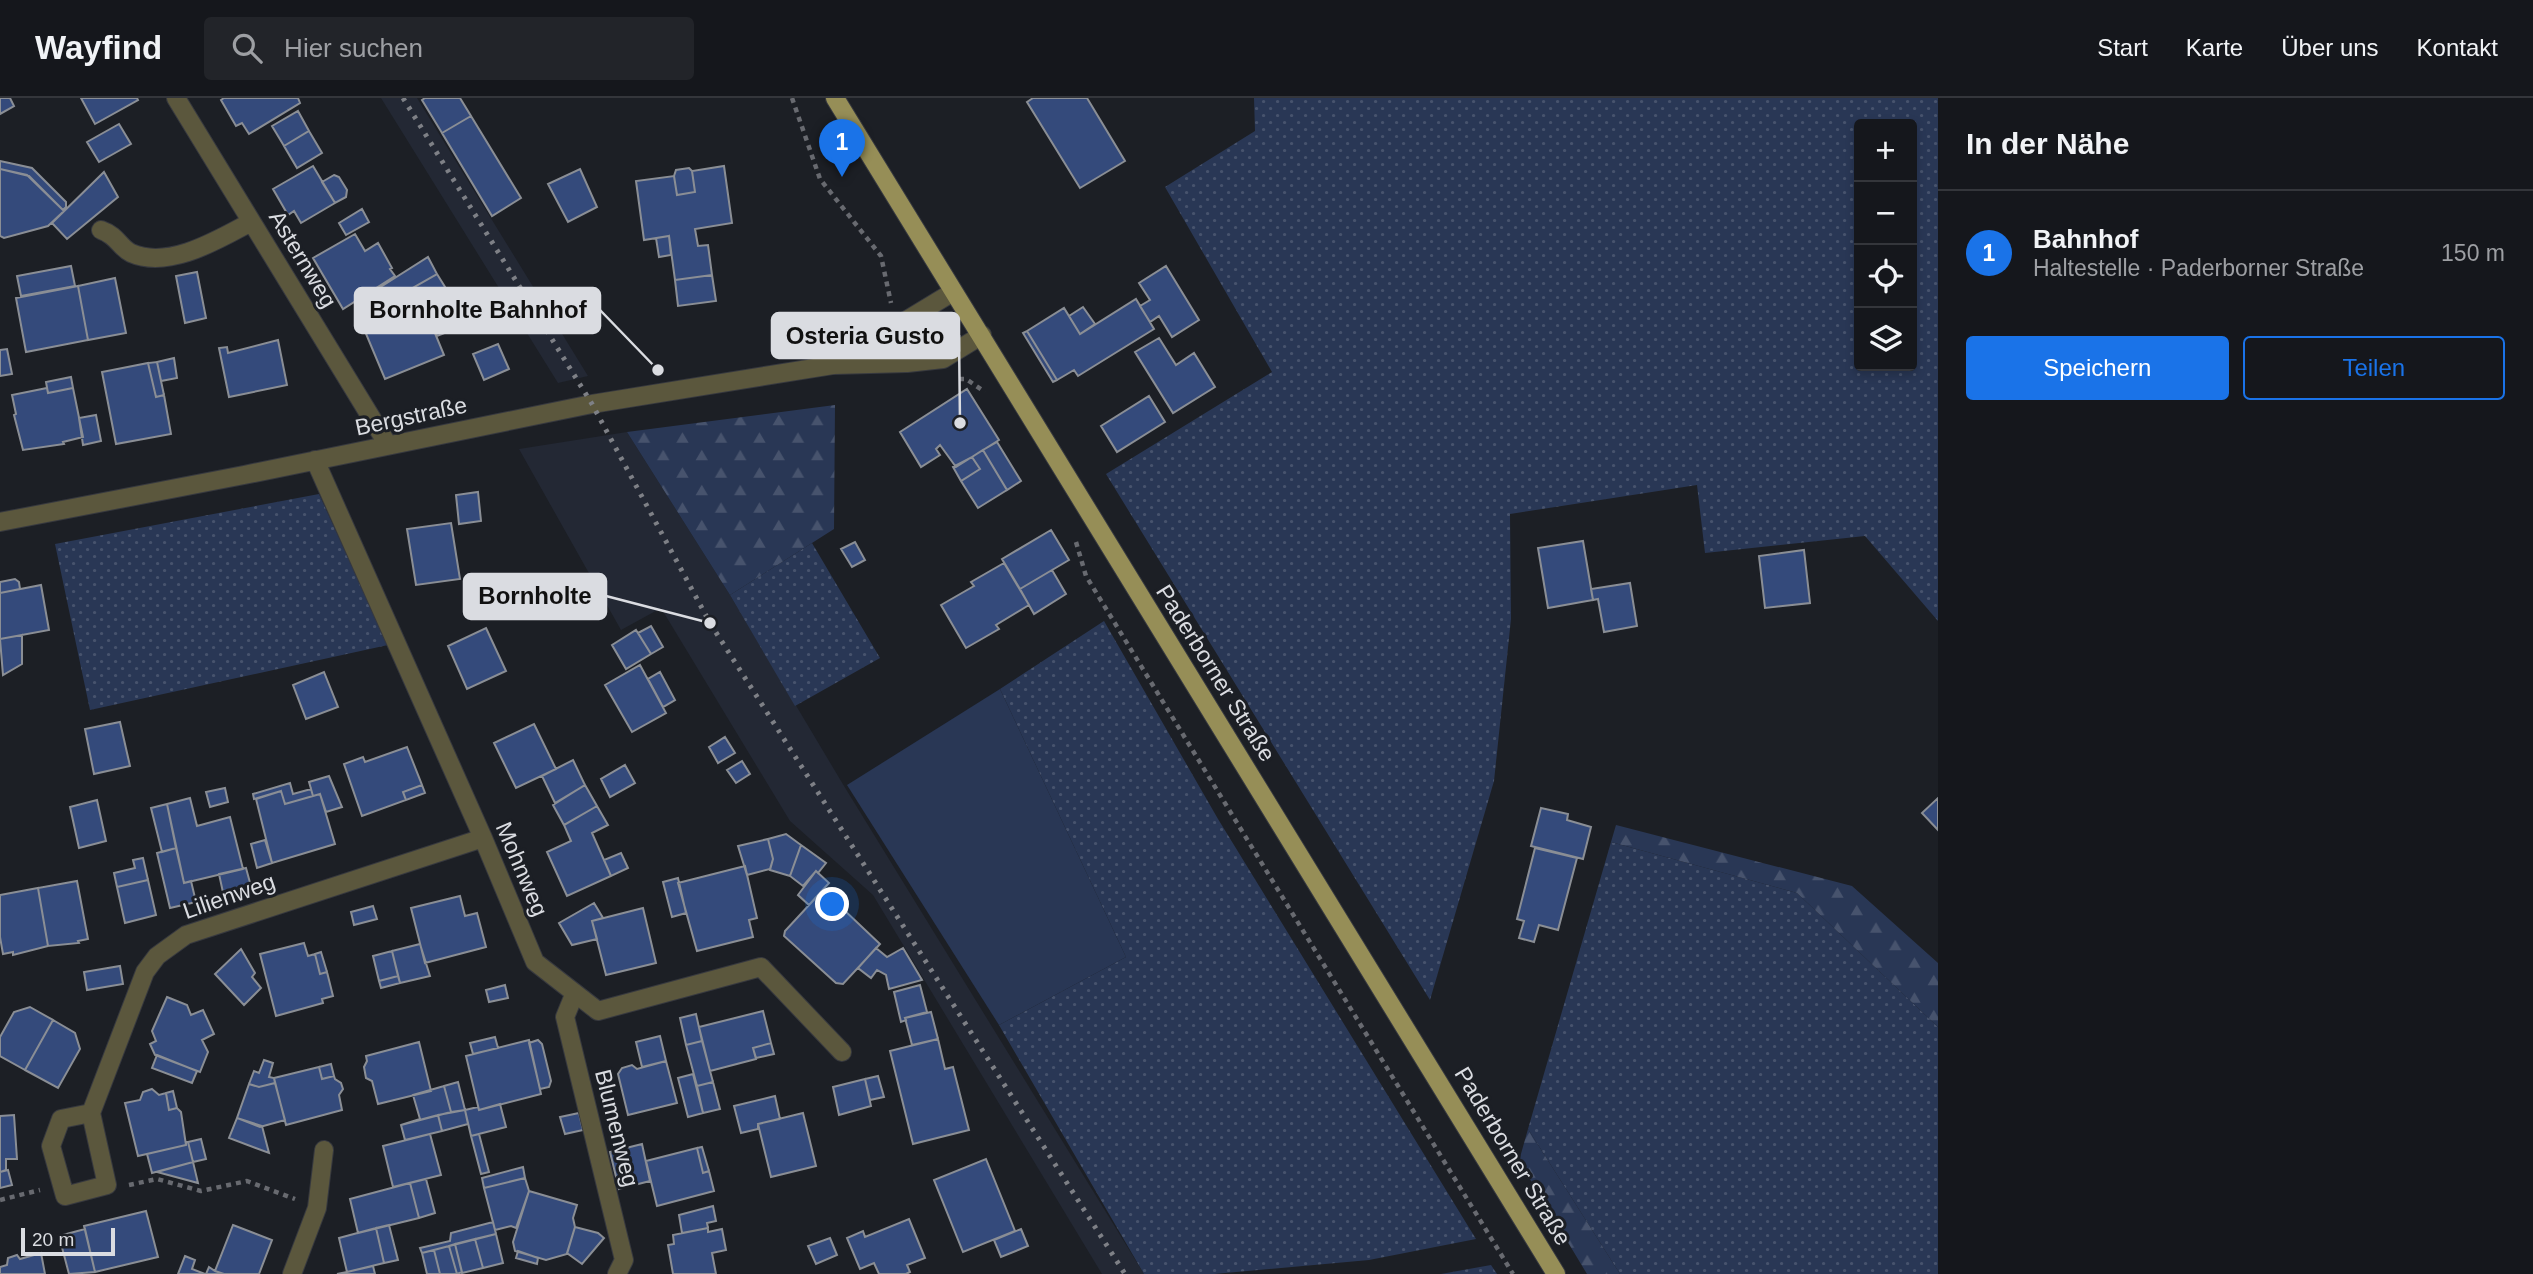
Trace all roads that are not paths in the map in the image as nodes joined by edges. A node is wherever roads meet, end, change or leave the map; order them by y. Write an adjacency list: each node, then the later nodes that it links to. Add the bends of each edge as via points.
1 (176, 98): 3 (street, Asternweg)
2 (835, 98): 5 (main road, Paderborner Straße)
3 (251, 222): 4 (street, via 194,252 145,257 129,252 113,234); 8 (street, Asternweg)
4 (101, 230)
5 (953, 292): 6 (main road, Paderborner Straße); 7 (street, Bergstraße)
6 (982, 335): 7 (street, Bergstraße, via 943,359); 18 (main road, Paderborner Straße)
7 (833, 365): 8 (street, Bergstraße, via 592,404)
8 (388, 445): 9 (street, Bergstraße)
9 (315, 460): 10 (street, Bergstraße); 11 (street, Mohnweg)
10 (0, 522)
11 (483, 838): 12 (street, Mohnweg, via 535,962); 14 (street, Lilienweg, via 186,935 157,956 145,972)
12 (574, 995): 13 (street, Mohnweg, via 598,1011 761,967); 17 (street, Blumenweg, via 565,1017 624,1260)
13 (842, 1052)
14 (91, 1113): 14 (street, via 107,1185 65,1196 51,1146 61,1119)
15 (324, 1150): 16 (street, via 317,1208)
16 (292, 1274)
17 (617, 1274)
18 (1556, 1274)

